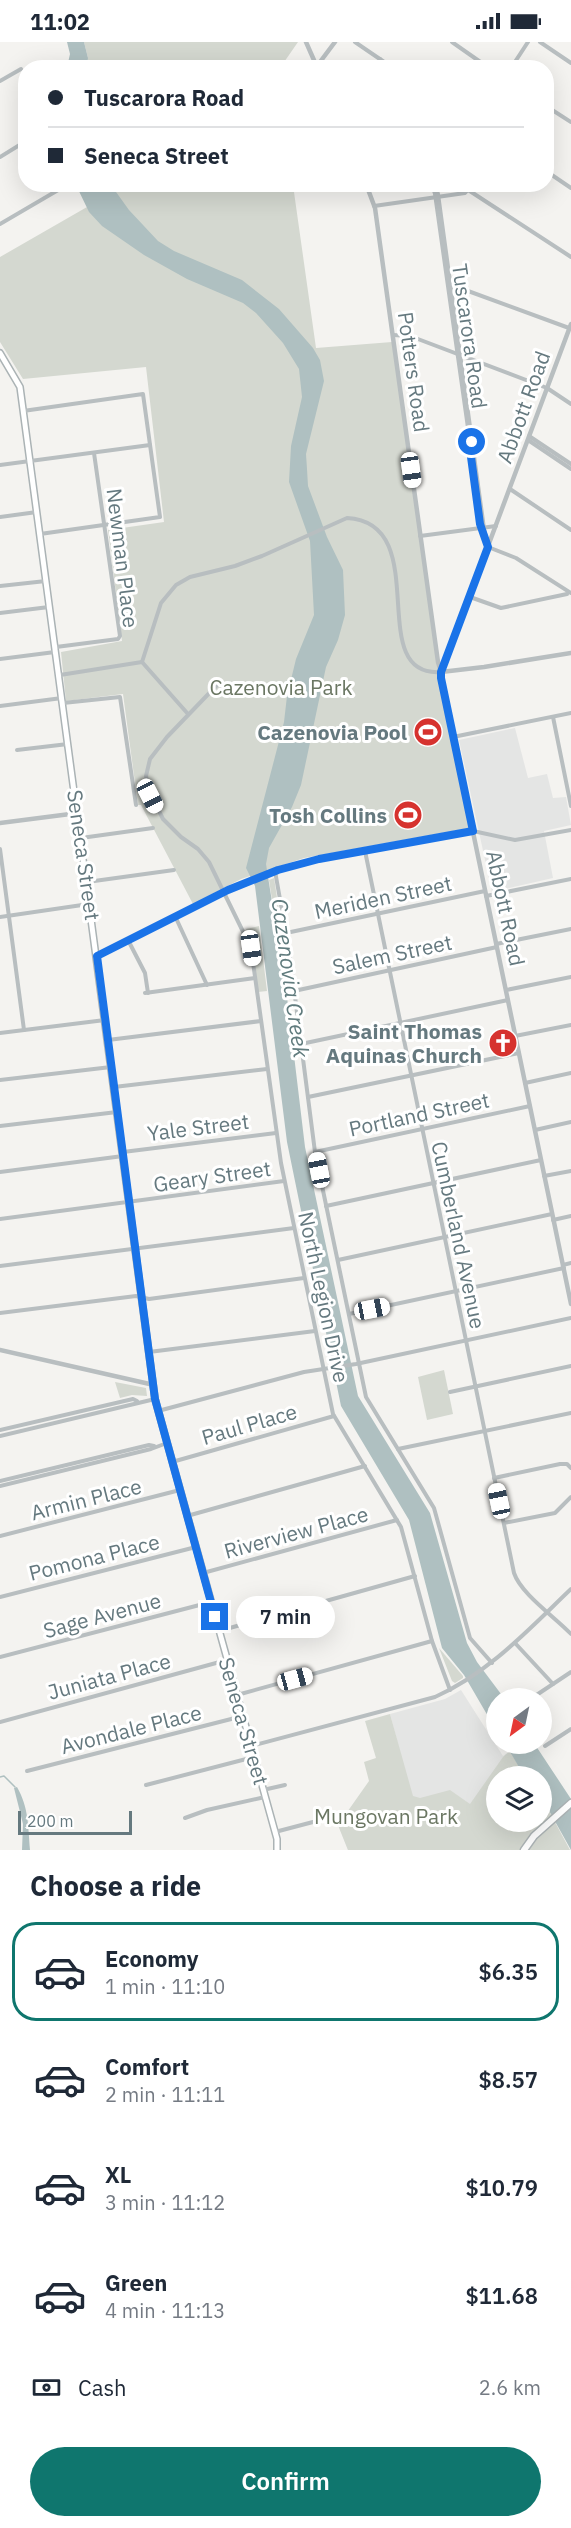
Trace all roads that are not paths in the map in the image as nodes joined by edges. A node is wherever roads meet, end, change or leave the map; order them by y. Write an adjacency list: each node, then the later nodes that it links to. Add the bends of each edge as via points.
1 (306, 42): 7 (street)
2 (335, 42): 8 (street)
3 (355, 42): 9 (street)
4 (452, 42): 10 (street)
5 (528, 42): 11 (street)
6 (540, 42): 12 (street)
7 (314, 60)
8 (322, 60)
9 (381, 60)
10 (478, 60)
11 (516, 60)
12 (571, 63)
13 (18, 71): 14 (street)
14 (0, 81)
15 (554, 111): 16 (street)
16 (571, 122)
17 (18, 146): 18 (street)
18 (0, 157)
19 (554, 176): 20 (street)
20 (571, 188)
21 (55, 192): 28 (street)
22 (369, 192): 27 (street, Potters Road)
23 (435, 192): 26 (street, Tuscarora Road)
24 (464, 192): 26 (street)
25 (471, 192): 29 (street)
26 (437, 197): 27 (street); 30 (street, Tuscarora Road)
27 (375, 206): 32 (street, Potters Road)
28 (0, 224)
29 (571, 258)
30 (449, 284): 31 (street); 34 (street, Tuscarora Road)
31 (570, 326): 33 (street, Abbott Road)
32 (393, 335): 34 (street, via 410,336); 53 (street, Potters Road)
33 (569, 336): 36 (street, Abbott Road)
34 (459, 355): 36 (street); 50 (street, Tuscarora Road)
35 (1, 358): 38 (main road, Seneca Street, via 20,387)
36 (548, 388): 37 (street); 39 (street, Abbott Road)
37 (571, 404)
38 (23, 411): 40 (street, via 143,394); 42 (main road, Seneca Street)
39 (529, 438): 44 (street); 45 (street, Abbott Road)
40 (150, 445): 41 (street); 48 (street, via 160,517)
41 (94, 453): 42 (street); 48 (street, Newman Place)
42 (30, 462): 43 (street); 46 (main road, Seneca Street)
43 (0, 465)
44 (571, 467)
45 (510, 489): 49 (street, Abbott Road); 51 (street)
46 (37, 512): 47 (street); 52 (main road, Seneca Street)
47 (0, 517)
48 (103, 525): 52 (street); 61 (street, Newman Place, via 120,636)
49 (496, 526): 50 (street); 54 (street, Abbott Road)
50 (483, 528): 53 (street); 54 (street, Tuscarora Road)
51 (571, 530)
52 (40, 534): 55 (main road, Seneca Street)
53 (420, 536): 65 (street, Potters Road)
54 (488, 547): 57 (street, via 516,558); 58 (street, Abbott Road)
55 (46, 581): 56 (street); 59 (main road, Seneca Street)
56 (0, 586)
57 (570, 593): 58 (street, via 501,608)
58 (470, 597): 65 (street, Abbott Road)
59 (50, 607): 60 (street); 61 (main road, Seneca Street)
60 (0, 614)
61 (56, 650): 63 (street); 66 (main road, Seneca Street)
62 (571, 653): 65 (street)
63 (0, 659)
64 (142, 662): 65 (street, via 161,603 176,585 190,577 248,561 339,520 353,519 369,525 392,554 402,646 417,668); 66 (street); 71 (street)
65 (441, 672): 73 (street, Abbott Road)
66 (60, 675): 68 (main road, Seneca Street)
67 (218, 684): 71 (street, North Legion Drive)
68 (63, 700): 69 (street); 74 (main road, Seneca Street); 78 (street, via 120,697)
69 (0, 706)
70 (571, 713): 72 (street)
71 (188, 714): 92 (street, North Legion Drive, via 150,759 148,789 163,819 204,856)
72 (553, 717): 73 (street); 77 (street)
73 (453, 736): 84 (street, Abbott Road)
74 (69, 743): 75 (street); 80 (main road, Seneca Street)
75 (17, 750)
76 (571, 774): 77 (street)
77 (566, 775): 79 (street)
78 (136, 805)
79 (571, 806)
80 (78, 813): 81 (street); 85 (main road, Seneca Street)
81 (0, 823)
82 (153, 828): 85 (street)
83 (571, 830): 84 (street, via 515,840)
84 (473, 831): 87 (street); 93 (street, Abbott Road)
85 (81, 838): 91 (main road, Seneca Street)
86 (0, 849): 96 (street)
87 (365, 851): 89 (street); 95 (street, Cumberland Avenue)
88 (174, 870): 91 (street)
89 (272, 872): 92 (street); 100 (street)
90 (571, 879): 93 (street, Meriden Street)
91 (87, 882): 94 (main road, Seneca Street)
92 (225, 892): 97 (street); 106 (street, North Legion Drive, via 251,948)
93 (486, 893): 95 (street, Meriden Street); 102 (street, Abbott Road)
94 (90, 904): 96 (street); 103 (main road, Seneca Street)
95 (378, 914): 100 (street, Meriden Street); 104 (street, Cumberland Avenue)
96 (9, 916): 98 (street); 115 (street)
97 (175, 916): 101 (street); 107 (street)
98 (0, 917)
99 (571, 929): 102 (street, Salem Street)
100 (286, 933): 109 (street)
101 (128, 940): 103 (street); 107 (street, via 145,973 146,993)
102 (497, 946): 104 (street, Salem Street); 108 (street, Abbott Road)
103 (97, 956): 111 (main road, Seneca Street)
104 (389, 970): 109 (street, Salem Street); 113 (street, Cumberland Avenue)
105 (571, 976): 108 (street)
106 (255, 978): 107 (street); 112 (street, North Legion Drive)
107 (207, 985)
108 (506, 990): 110 (street, Abbott Road)
109 (294, 991): 119 (street)
110 (508, 1000): 113 (street); 117 (street, Abbott Road)
111 (105, 1020): 115 (street); 118 (main road, Seneca Street)
112 (261, 1021): 118 (street); 122 (street, North Legion Drive)
113 (400, 1023): 119 (street); 124 (street, Cumberland Avenue)
114 (571, 1025): 117 (street)
115 (24, 1030): 116 (street)
116 (0, 1033)
117 (515, 1036): 120 (street, Abbott Road)
118 (108, 1040): 121 (main road, Seneca Street)
119 (301, 1044): 128 (street)
120 (519, 1053): 124 (street); 126 (street, Abbott Road)
121 (111, 1067): 125 (street); 127 (main road, Seneca Street)
122 (267, 1069): 127 (street); 135 (street, North Legion Drive)
123 (571, 1073): 126 (street)
124 (410, 1076): 128 (street); 133 (street, Cumberland Avenue)
125 (0, 1080)
126 (525, 1083): 129 (street, Abbott Road)
127 (114, 1087): 130 (main road, Seneca Street)
128 (308, 1097): 136 (street)
129 (530, 1106): 133 (street, Portland Street); 134 (street, Abbott Road)
130 (117, 1112): 132 (street); 137 (main road, Seneca Street)
131 (571, 1122): 134 (street)
132 (0, 1126)
133 (422, 1129): 136 (street, Portland Street); 143 (street, Cumberland Avenue)
134 (535, 1130): 138 (street, Abbott Road)
135 (276, 1133): 137 (street, Yale Street); 142 (street, North Legion Drive)
136 (315, 1152): 145 (street)
137 (123, 1154): 140 (street, Yale Street); 144 (main road, Seneca Street)
138 (541, 1160): 141 (street, Abbott Road); 143 (street)
139 (571, 1171): 141 (street)
140 (0, 1172)
141 (544, 1176): 147 (street, Abbott Road)
142 (284, 1181): 144 (street, Geary Street); 149 (street, North Legion Drive)
143 (433, 1183): 145 (street); 150 (street, Cumberland Avenue)
144 (129, 1202): 148 (street, Geary Street); 151 (main road, Seneca Street)
145 (326, 1206): 152 (street)
146 (571, 1216): 147 (street)
147 (553, 1217): 150 (street); 155 (street, Abbott Road)
148 (0, 1219)
149 (294, 1228): 151 (street); 156 (street, North Legion Drive)
150 (444, 1237): 152 (street); 157 (street, Cumberland Avenue)
151 (136, 1249): 154 (street); 158 (main road, Seneca Street)
152 (338, 1260): 161 (street)
153 (571, 1263): 155 (street)
154 (0, 1266)
155 (563, 1267): 157 (street); 159 (street, Abbott Road)
156 (304, 1278): 158 (street); 163 (street, North Legion Drive)
157 (456, 1292): 161 (street); 164 (street, Cumberland Avenue)
158 (142, 1298): 160 (street); 166 (main road, Seneca Street)
159 (571, 1304)
160 (0, 1313)
161 (349, 1314): 167 (street)
162 (571, 1318): 164 (street)
163 (315, 1330): 166 (street); 169 (street, North Legion Drive)
164 (466, 1341): 167 (street); 171 (street, Cumberland Avenue)
165 (0, 1350): 170 (street)
166 (149, 1352): 170 (main road, Seneca Street)
167 (357, 1364): 169 (street); 182 (street, via 366,1397)
168 (571, 1366): 171 (street)
169 (325, 1370): 174 (street, via 257,1383); 176 (street, North Legion Drive)
170 (154, 1385): 173 (main road, Seneca Street)
171 (476, 1386): 172 (street); 179 (street, Cumberland Avenue)
172 (450, 1392)
173 (155, 1399): 174 (main road, Seneca Street); 177 (street, via 133,1399)
174 (158, 1411): 181 (main road, Seneca Street)
175 (571, 1413): 179 (street)
176 (334, 1416): 183 (street, Paul Place); 184 (street, North Legion Drive)
177 (37, 1424): 178 (street); 180 (street)
178 (0, 1430)
179 (484, 1431): 182 (street); 187 (street, Cumberland Avenue)
180 (0, 1436)
181 (167, 1443): 183 (main road, Seneca Street); 186 (street)
182 (398, 1449): 209 (street, via 434,1508 470,1638)
183 (172, 1462): 190 (main road, Seneca Street)
184 (365, 1466): 192 (street); 193 (street, North Legion Drive)
185 (571, 1468): 187 (street, via 560,1464)
186 (51, 1471): 188 (street); 189 (street)
187 (494, 1478): 194 (street, Cumberland Avenue)
188 (0, 1481)
189 (0, 1486)
190 (180, 1490): 192 (main road, Seneca Street); 195 (street, Armin Place)
191 (571, 1497): 194 (street, via 555,1513)
192 (187, 1516): 196 (main road, Seneca Street)
193 (397, 1520): 197 (street, Riverview Place); 198 (street, North Legion Drive)
194 (504, 1523): 202 (street, Cumberland Avenue, via 516,1578)
195 (0, 1536)
196 (196, 1547): 197 (main road, Seneca Street); 200 (street, Pomona Place)
197 (203, 1573): 201 (main road, Seneca Street)
198 (415, 1576): 203 (street); 205 (street, North Legion Drive)
199 (571, 1589): 202 (street)
200 (0, 1597)
201 (211, 1602): 203 (main road, Seneca Street); 207 (street, Sage Avenue)
202 (548, 1612): 204 (street, Cumberland Avenue); 206 (street)
203 (219, 1631): 208 (main road, Seneca Street)
204 (571, 1634)
205 (432, 1641): 213 (street, North Legion Drive); 214 (street)
206 (515, 1642): 209 (street); 211 (street)
207 (0, 1657)
208 (227, 1660): 214 (main road, Seneca Street); 216 (street, Juniata Place)
209 (492, 1663): 213 (street)
210 (571, 1672): 211 (street)
211 (553, 1684): 212 (street)
212 (547, 1688)
213 (450, 1690): 219 (street)
214 (237, 1695): 215 (main road, Seneca Street)
215 (243, 1716): 219 (main road, Seneca Street); 221 (street, Avondale Place)
216 (0, 1722)
217 (571, 1729): 218 (street)
218 (552, 1741)
219 (251, 1746): 220 (main road, Seneca Street)
220 (254, 1757): 222 (street); 224 (main road, Seneca Street)
221 (27, 1771)
222 (146, 1785)
223 (285, 1785): 224 (street)
224 (264, 1794): 226 (street); 228 (main road, Seneca Street)
225 (571, 1803): 230 (main road)
226 (185, 1818)
227 (313, 1822): 228 (street)
228 (275, 1832): 229 (main road, Seneca Street)
229 (278, 1850)
230 (524, 1850)

